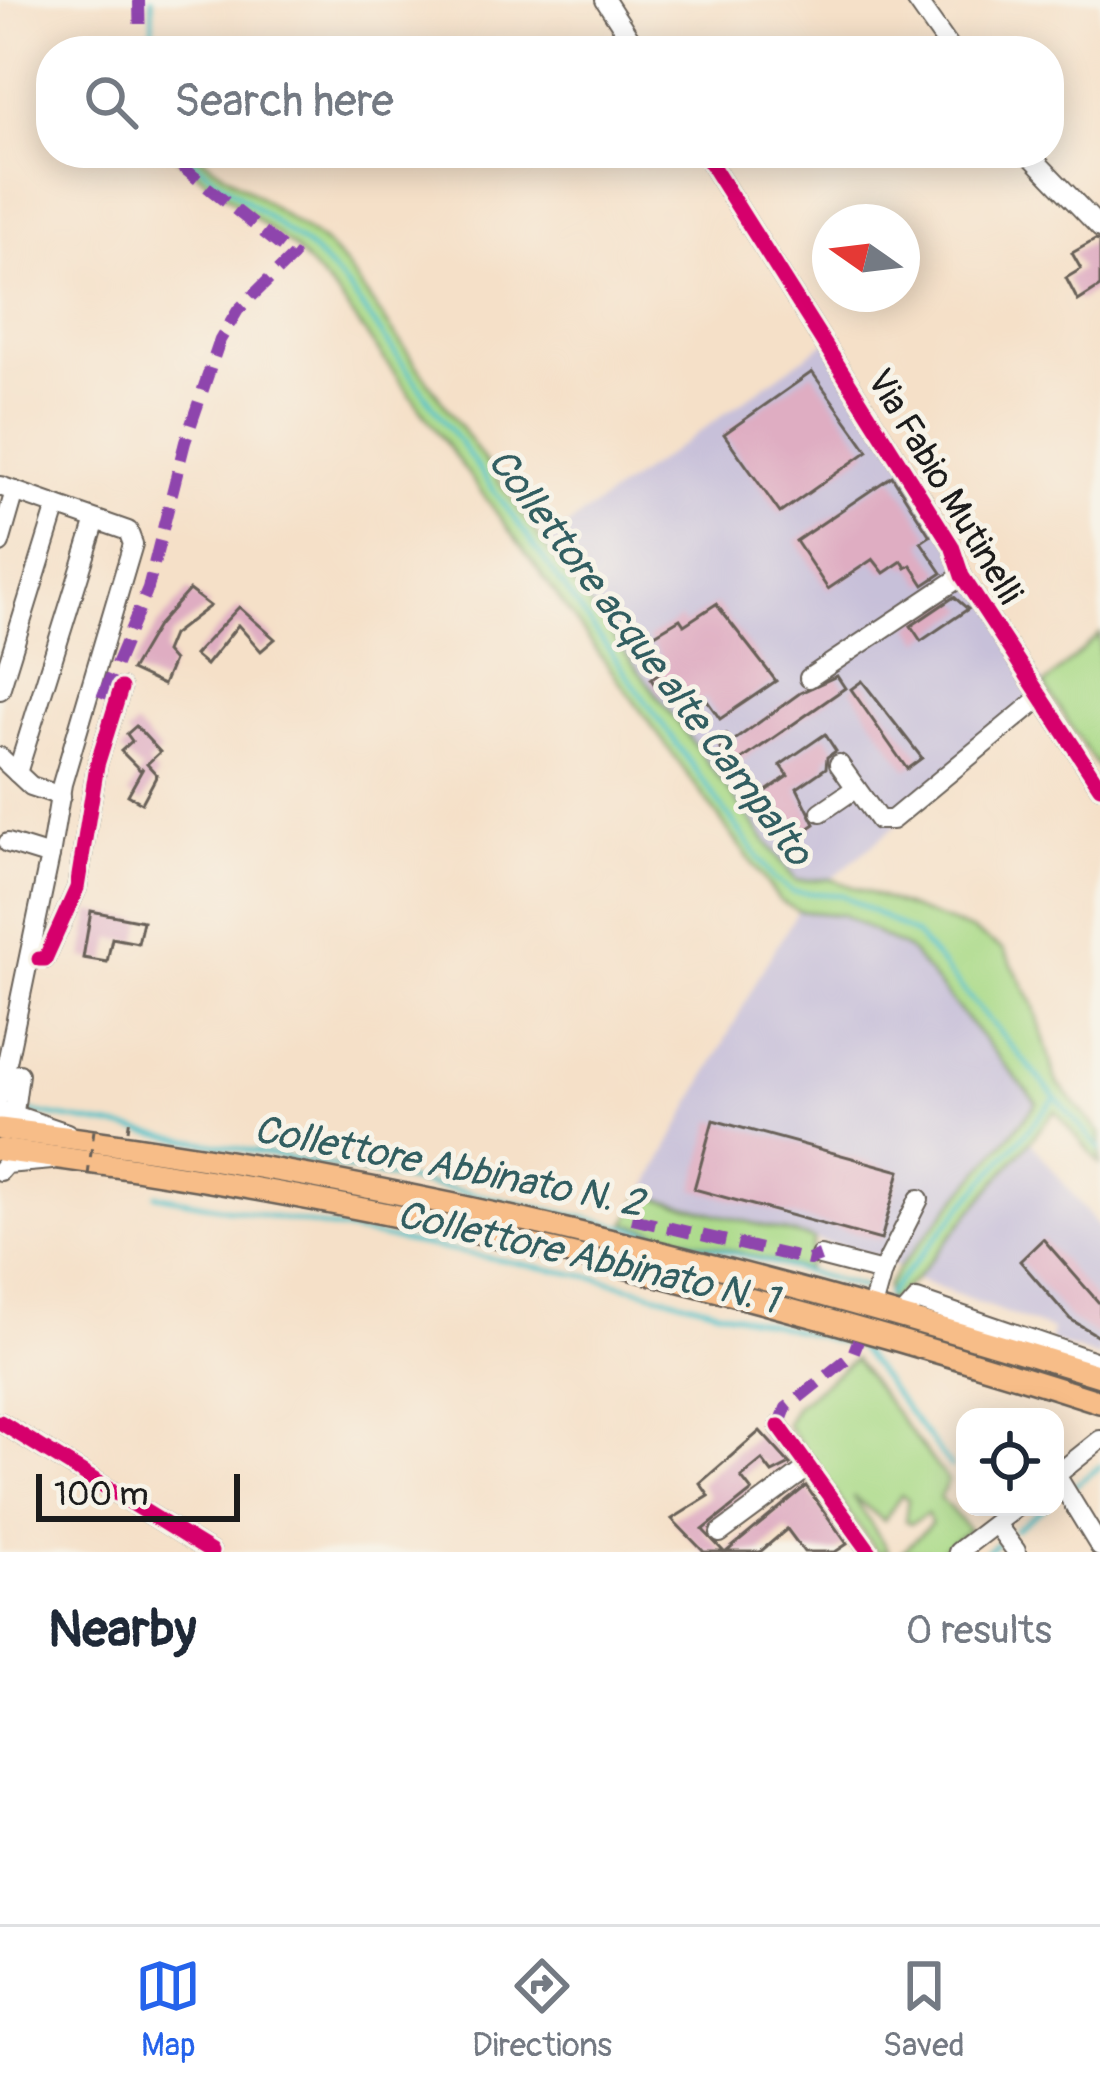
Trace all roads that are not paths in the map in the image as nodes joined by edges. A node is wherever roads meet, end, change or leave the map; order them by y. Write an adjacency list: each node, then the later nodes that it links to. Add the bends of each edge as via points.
1 (604, 0): 3 (street)
2 (916, 0): 4 (street)
3 (628, 36)
4 (941, 36)
5 (713, 168): 12 (street, Via Fabio Mutinelli, via 952,546)
6 (1042, 168): 7 (street)
7 (1100, 228)
8 (8, 489): 9 (street); 11 (street)
9 (57, 506): 10 (street); 15 (street)
10 (96, 520): 19 (street); 22 (street, via 128,532 133,544)
11 (0, 543)
12 (962, 576): 13 (street, Via Fabio Mutinelli); 16 (street, Via Fabio Mutinelli)
13 (809, 678)
14 (121, 688): 26 (street, via 97,765 76,888 45,959)
15 (0, 690)
16 (1041, 697): 20 (street, Via Fabio Mutinelli); 21 (street, via 897,818 879,820)
17 (0, 757): 19 (street)
18 (839, 764): 21 (street)
19 (17, 773): 22 (street)
20 (1100, 787)
21 (856, 788): 23 (street)
22 (61, 796): 25 (street)
23 (821, 812)
24 (8, 843): 25 (street)
25 (50, 856): 26 (street)
26 (36, 958): 27 (street); 28 (street)
27 (0, 1096)
28 (6, 1122): 35 (main road, via 447,1204)
29 (0, 1150): 30 (main road)
30 (63, 1158): 31 (street); 39 (main road, via 585,1255 850,1324)
31 (0, 1171)
32 (920, 1199): 34 (street)
33 (820, 1256): 34 (street)
34 (882, 1272): 35 (street)
35 (872, 1308): 36 (main road)
36 (1032, 1348): 37 (street); 38 (main road)
37 (1100, 1363)
38 (1100, 1376)
39 (1094, 1401)
40 (0, 1422): 50 (street)
41 (779, 1426): 43 (street)
42 (1100, 1440): 44 (street)
43 (809, 1467): 48 (street); 51 (street)
44 (1064, 1469)
45 (1064, 1489): 49 (street)
46 (1005, 1516): 47 (street)
47 (996, 1524): 52 (street); 53 (street)
48 (720, 1533)
49 (1100, 1547)
50 (211, 1552)
51 (870, 1552)
52 (958, 1552)
53 (1016, 1552)

